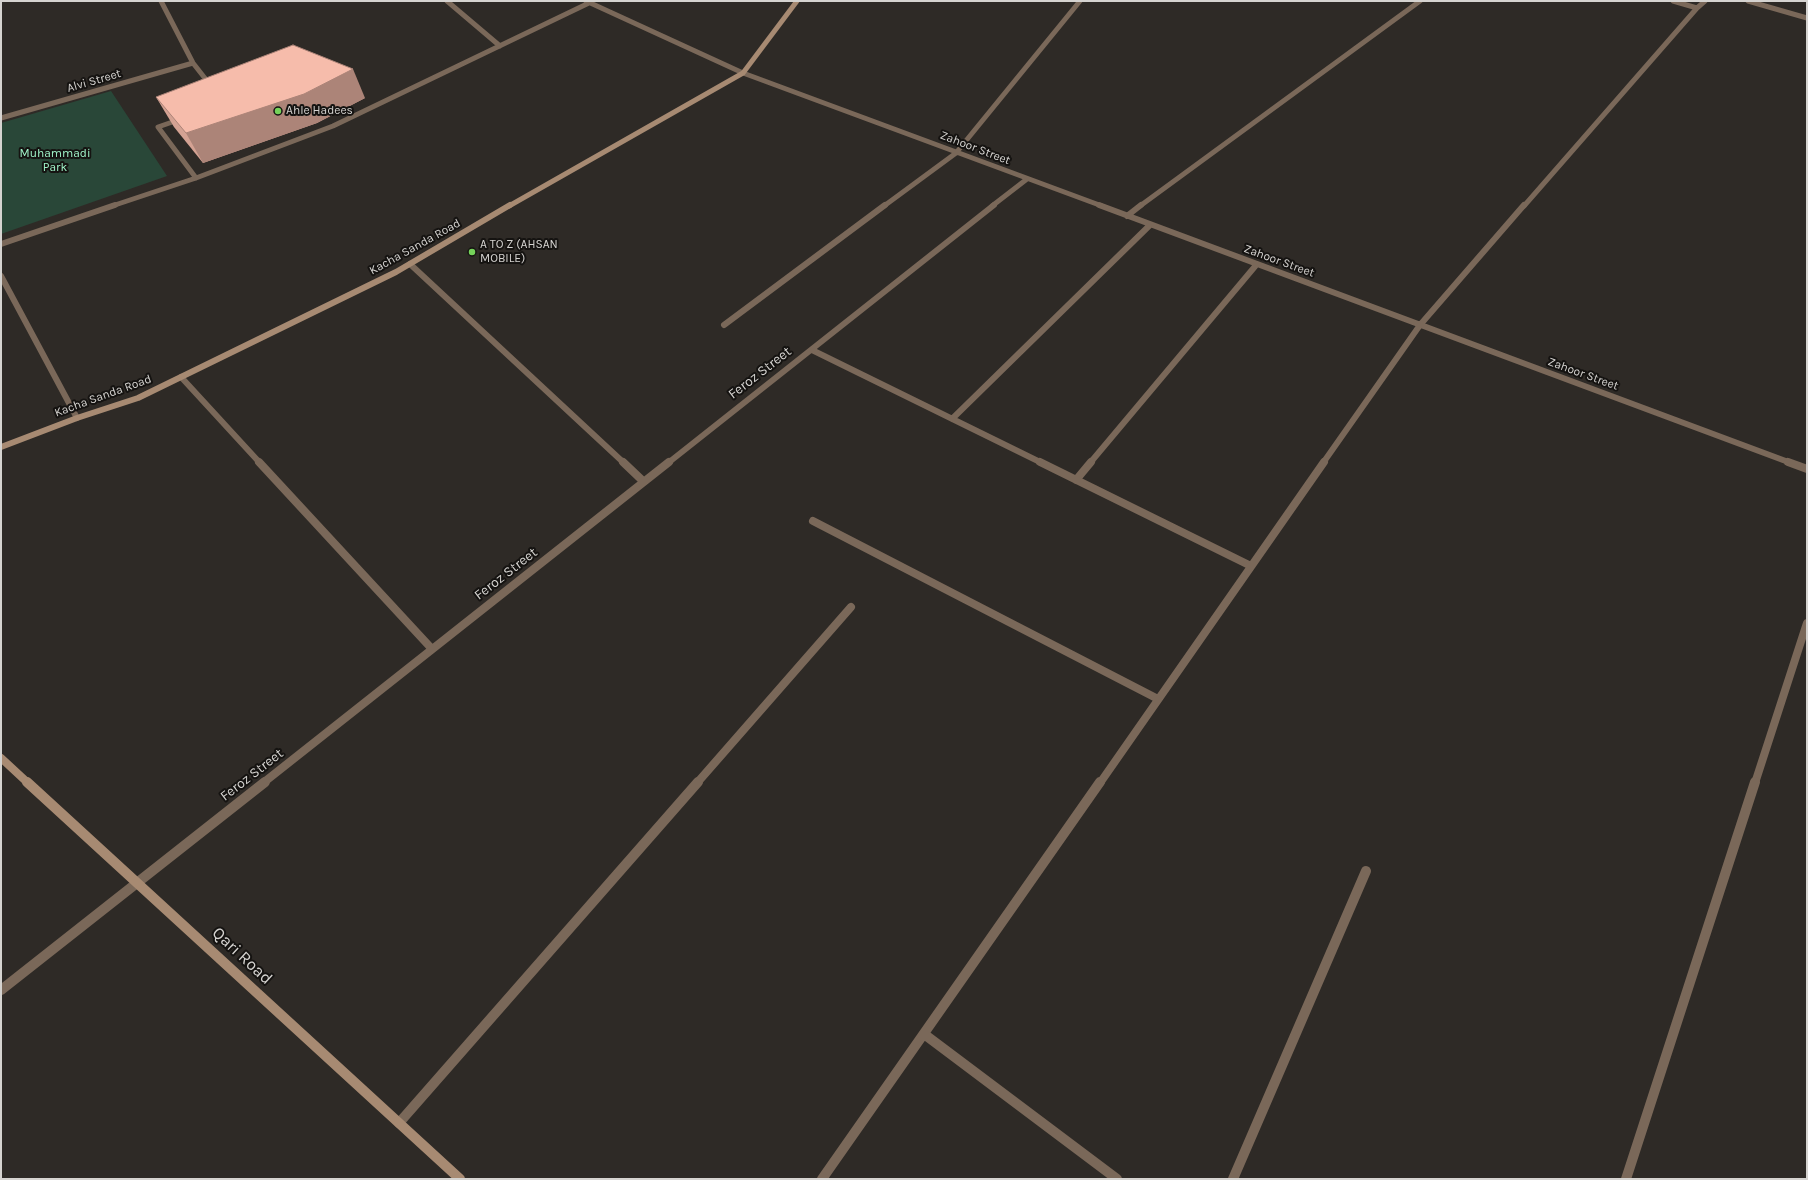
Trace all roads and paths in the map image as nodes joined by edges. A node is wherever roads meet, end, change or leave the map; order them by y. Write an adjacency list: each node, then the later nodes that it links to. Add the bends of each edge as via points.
1 (161, 1): 13 (street)
2 (447, 1): 12 (street)
3 (798, 1): 14 (main road, Kacha Sanda Road)
4 (1080, 1): 18 (street)
5 (1420, 1): 21 (street)
6 (1673, 1): 10 (street)
7 (1705, 1): 10 (street)
8 (1748, 1): 11 (street)
9 (589, 2): 12 (street); 14 (street, Zahoor Street)
10 (1697, 8): 28 (street)
11 (1807, 18)
12 (500, 46): 19 (street, via 333,126)
13 (193, 63): 15 (street); 17 (street, Alvi Street)
14 (743, 73): 18 (street, Zahoor Street); 24 (main road, Kacha Sanda Road)
15 (215, 91)
16 (187, 116): 19 (street, via 158,127)
17 (1, 118)
18 (956, 153): 20 (street, Zahoor Street); 27 (street)
19 (196, 178): 23 (street)
20 (1027, 179): 21 (street, Zahoor Street); 29 (street, Feroz Street)
21 (1127, 216): 22 (street, Zahoor Street)
22 (1150, 225): 25 (street, Zahoor Street); 32 (street)
23 (1, 244)
24 (410, 264): 30 (main road, Kacha Sanda Road); 36 (street)
25 (1257, 264): 28 (street, Zahoor Street); 35 (street)
26 (1, 276): 31 (street)
27 (724, 325)
28 (1420, 325): 34 (street, Zahoor Street); 38 (street)
29 (812, 350): 32 (street); 36 (street, Feroz Street)
30 (181, 377): 31 (main road, Kacha Sanda Road, via 138,398); 41 (street)
31 (77, 418): 33 (main road, Kacha Sanda Road)
32 (952, 419): 35 (street)
33 (1, 447)
34 (1807, 469)
35 (1076, 480): 38 (street)
36 (644, 482): 41 (street, Feroz Street)
37 (813, 521): 42 (street)
38 (1251, 566): 42 (street)
39 (851, 607): 48 (street)
40 (1807, 623): 53 (street)
41 (432, 649): 45 (street, Feroz Street)
42 (1158, 699): 47 (street)
43 (1, 758): 45 (main road, Qari Road)
44 (1366, 871): 52 (street)
45 (138, 882): 46 (street, Feroz Street); 48 (main road, Qari Road)
46 (1, 990)
47 (924, 1034): 50 (street); 51 (street)
48 (399, 1123): 49 (main road, Qari Road)
49 (460, 1179)
50 (822, 1179)
51 (1117, 1179)
52 (1233, 1179)
53 (1626, 1179)

